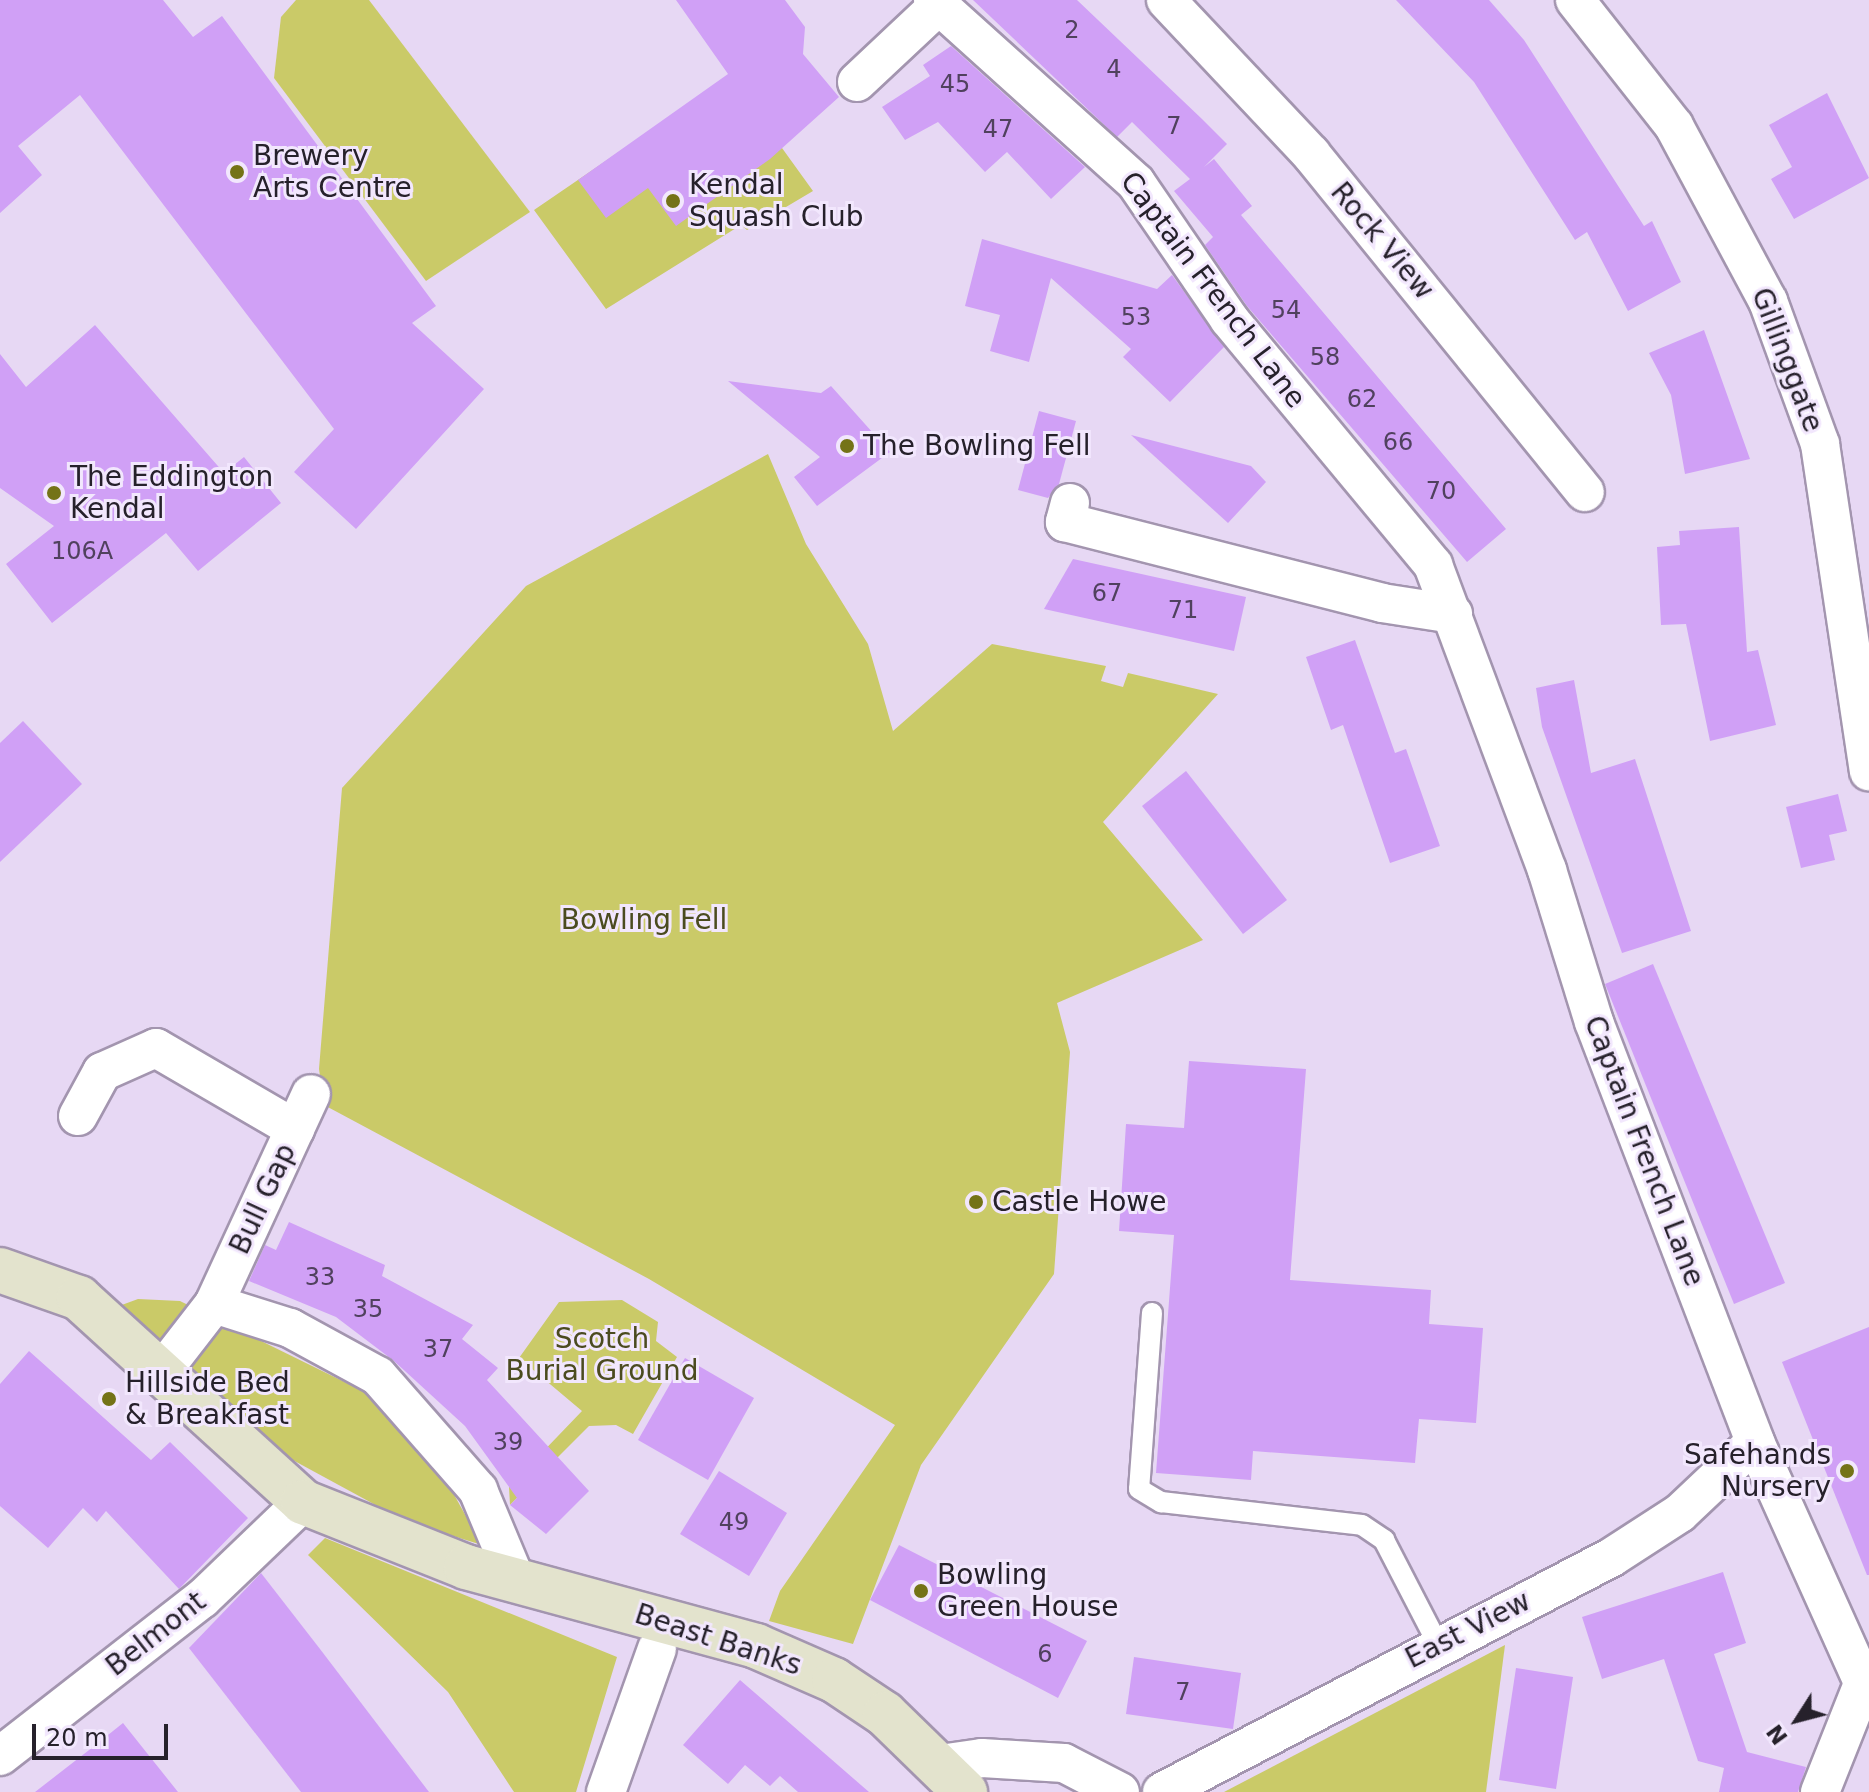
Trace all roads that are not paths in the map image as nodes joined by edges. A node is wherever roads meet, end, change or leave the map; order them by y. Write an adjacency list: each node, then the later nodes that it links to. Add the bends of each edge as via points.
1 (1166, 0): 5 (street, Rock View, via 1311,154)
2 (1575, 0): 8 (street, Gillinggate, via 1674,126 1768,301 1820,444)
3 (936, 2): 4 (street); 7 (street, Captain French Lane, via 1136,183 1229,319 1433,565)
4 (857, 82)
5 (1585, 492)
6 (1070, 503): 7 (street, via 1065,522 1382,603)
7 (1453, 614): 16 (street, Captain French Lane)
8 (1869, 771)
9 (311, 1094): 11 (street, Bull Gap)
10 (78, 1116): 11 (street, via 102,1072 156,1048)
11 (295, 1129): 13 (street, Bull Gap)
12 (0, 1270): 15 (street, Beast Banks, via 79,1298)
13 (214, 1304): 15 (street); 18 (street, via 290,1328 378,1376 478,1490)
14 (1152, 1313): 19 (lane, via 1139,1489 1161,1502 1362,1525 1384,1540)
15 (159, 1375): 17 (street, Beast Banks)
16 (1755, 1442): 19 (street, East View, via 1680,1513 1612,1557); 21 (street, Captain French Lane)
17 (303, 1502): 18 (street, Beast Banks); 22 (street, Belmont, via 202,1599)
18 (516, 1581): 23 (street, Beast Banks, via 756,1646 834,1680 885,1714)
19 (1438, 1644): 26 (street, East View)
20 (657, 1649): 24 (street)
21 (1867, 1681): 27 (street)
22 (0, 1756)
23 (952, 1778): 25 (street, via 982,1758 1064,1763)
24 (606, 1792)
25 (1120, 1792)
26 (1162, 1792)
27 (1820, 1792)

